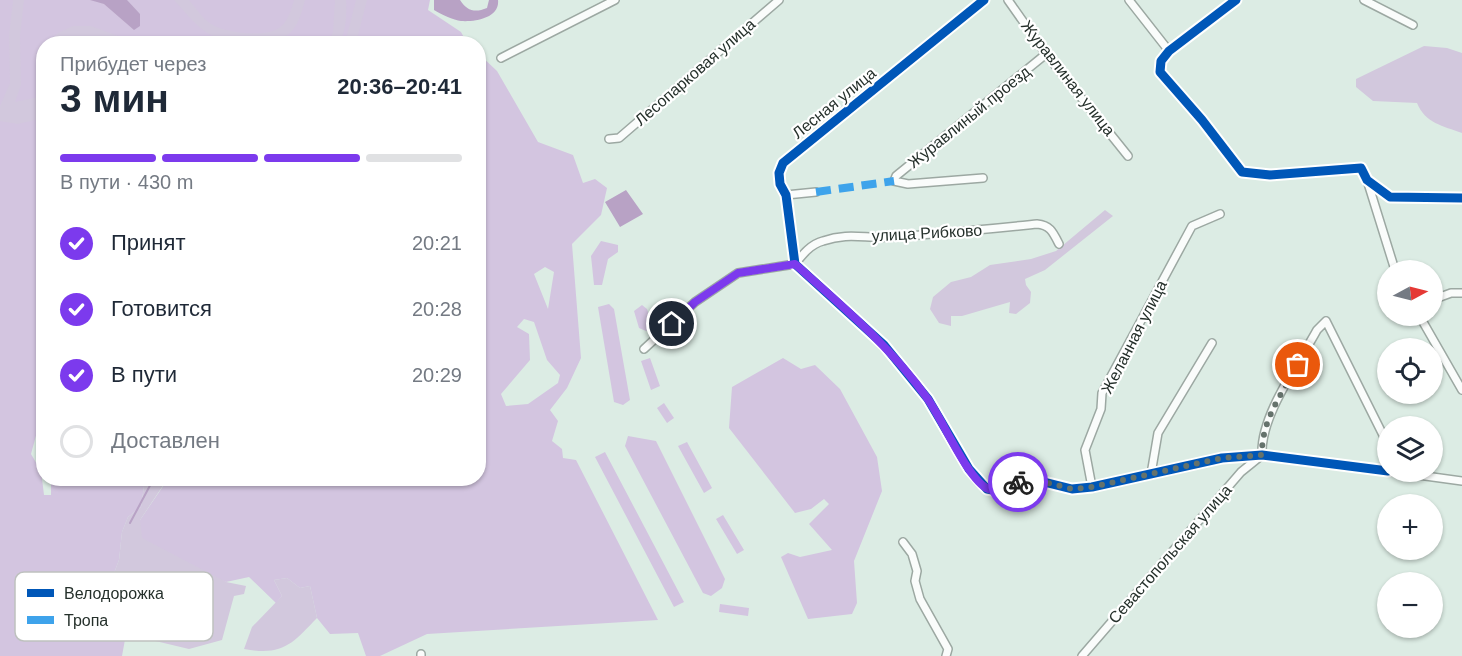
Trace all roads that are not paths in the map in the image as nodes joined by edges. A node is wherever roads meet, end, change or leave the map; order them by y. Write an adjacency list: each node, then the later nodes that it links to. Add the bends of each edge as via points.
1 (615, 0): 13 (street)
2 (779, 0): 14 (street, Лесопарковая улица, via 619,138)
3 (984, 0): 19 (street, Лесная улица, via 783,163 780,184)
4 (1008, 0): 12 (street, Журавлиная улица)
5 (1129, 0): 11 (street)
6 (1223, 0): 9 (street)
7 (1236, 0): 9 (street)
8 (1364, 0): 10 (street)
9 (1228, 6): 11 (street)
10 (1413, 25)
11 (1168, 51): 17 (street, via 1160,72 1242,172 1270,175 1361,168)
12 (1046, 54): 15 (street, Журавлиная улица); 16 (street, Журавлиный проезд, via 894,181)
13 (501, 58)
14 (609, 139)
15 (1128, 156)
16 (983, 178)
17 (1367, 180): 20 (street, via 1390,197); 23 (street)
18 (816, 192): 19 (street)
19 (786, 195): 24 (street, Лесная улица)
20 (1462, 198)
21 (1220, 214): 37 (street, Желанная улица, via 1192,225 1102,393 1101,409 1085,450)
22 (1059, 243): 24 (street, улица Рибково, via 1051,229 1037,224 878,238 851,234 821,241 805,251)
23 (1392, 260)
24 (795, 264): 29 (street, via 738,273 695,302); 37 (street, via 884,345 928,399 969,469 987,489 998,491 1028,478 1072,489)
25 (1462, 293): 26 (street)
26 (1443, 296)
27 (1425, 326): 30 (street)
28 (1212, 343): 34 (street, via 1158,433)
29 (644, 349)
30 (1462, 390)
31 (1377, 423): 32 (street, via 1326,321 1317,330 1269,416)
32 (1262, 455): 33 (street); 34 (street, via 1222,458); 40 (street, Севастопольская улица, via 1241,472)
33 (1377, 470)
34 (1151, 474): 37 (street)
35 (1443, 477): 36 (street)
36 (1461, 479)
37 (1092, 487)
38 (903, 542): 39 (street, via 918,571 915,581 920,599 948,649)
39 (946, 656)
40 (1082, 656)

